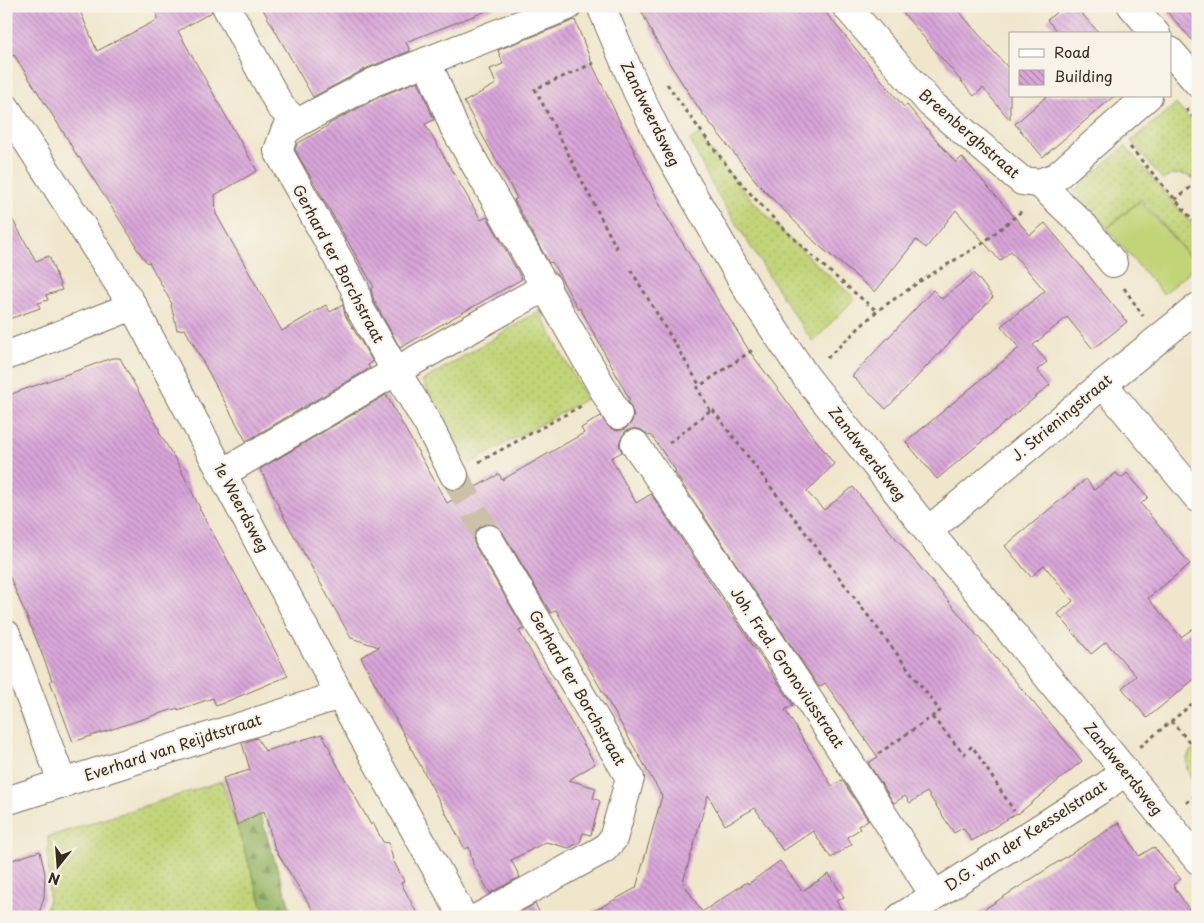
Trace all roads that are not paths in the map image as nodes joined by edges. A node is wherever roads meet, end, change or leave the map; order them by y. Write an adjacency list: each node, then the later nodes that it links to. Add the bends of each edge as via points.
1 (226, 6): 10 (street, via 280,106)
2 (568, 6): 7 (street)
3 (600, 6): 24 (street, Zandweerdsweg, via 660,138 749,292 806,377)
4 (846, 6): 11 (street, Breenberghstraat, via 930,103 1022,181)
5 (1132, 6): 6 (street)
6 (1154, 32)
7 (426, 60): 10 (street, via 374,82); 13 (street, via 454,126)
8 (1146, 98): 11 (street, Breenberghstraat)
9 (6, 108): 14 (street, 1e Weerdsweg)
10 (297, 123): 17 (street, Gerhard ter Borchstraat, via 285,131 278,151 355,289 359,306)
11 (1043, 187): 12 (street, Breenberghstraat, via 1084,226)
12 (1113, 262)
13 (547, 286): 17 (street); 19 (street)
14 (133, 306): 16 (street); 21 (street, 1e Weerdsweg)
15 (1198, 307): 18 (street, J. Strieningstraat)
16 (6, 356)
17 (396, 371): 21 (street); 22 (street, Gerhard ter Borchstraat)
18 (1103, 384): 23 (street); 24 (street, J. Strieningstraat)
19 (612, 404)
20 (641, 452): 32 (street, Joh. Fred. Gronoviusstraat, via 855,770)
21 (223, 473): 27 (street, 1e Weerdsweg)
22 (454, 475)
23 (1198, 498)
24 (928, 531): 28 (street, Zandweerdsweg)
25 (489, 539): 34 (street, Gerhard ter Borchstraat, via 630,778 613,839 604,849)
26 (6, 634): 29 (street)
27 (340, 695): 29 (street, Everhard van Reijdtstraat); 33 (street, 1e Weerdsweg)
28 (1125, 770): 31 (street, Zandweerdsweg); 32 (street, D.G. van der Keesselstraat, via 1106,786)
29 (62, 784): 30 (street, Everhard van Reijdtstraat)
30 (6, 801)
31 (1198, 860)
32 (934, 895): 35 (street, D.G. van der Keesselstraat)
33 (463, 917)
34 (479, 917)
35 (900, 917)

